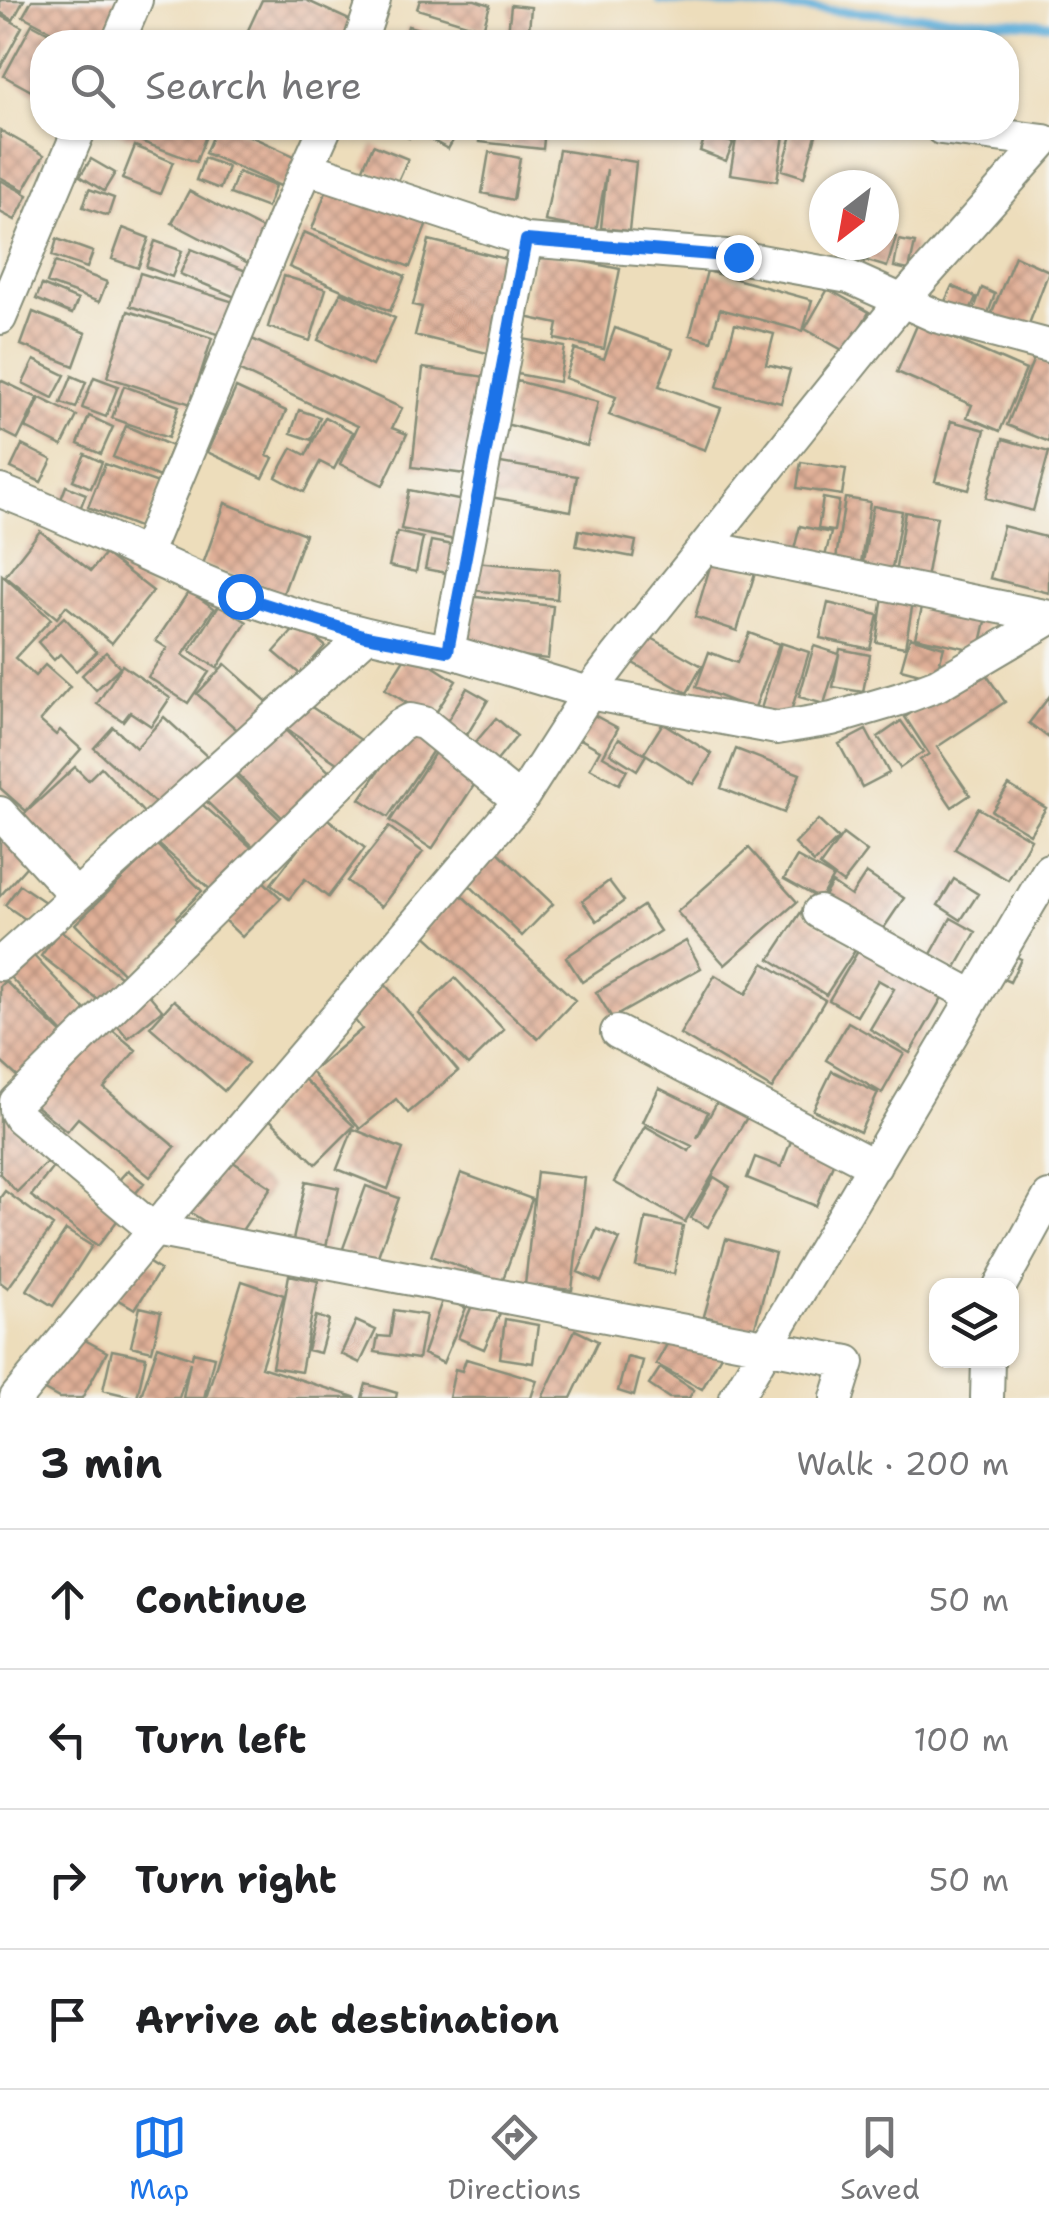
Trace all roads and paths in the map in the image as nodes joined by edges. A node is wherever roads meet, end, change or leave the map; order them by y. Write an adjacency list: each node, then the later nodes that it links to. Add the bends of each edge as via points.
1 (136, 0): 3 (street)
2 (374, 0): 4 (street)
3 (123, 30)
4 (364, 30)
5 (1019, 138): 10 (street, via 1044,141)
6 (75, 140): 11 (street)
7 (320, 140): 8 (street)
8 (308, 168): 9 (street); 15 (street)
9 (526, 240): 10 (street, via 738,257 849,277); 18 (street)
10 (904, 300): 12 (street, via 936,316); 14 (street)
11 (0, 318)
12 (1049, 346)
13 (0, 491): 15 (street)
14 (705, 547): 16 (street); 19 (street)
15 (145, 555): 17 (street, via 240,596)
16 (1049, 618): 19 (street, via 937,684 832,719 776,728)
17 (366, 636): 18 (street); 23 (street)
18 (448, 651): 19 (street)
19 (589, 692): 20 (street)
20 (520, 801): 30 (street); 30 (street, via 424,723 399,726 16,1102 20,1118)
21 (0, 813): 23 (street)
22 (1049, 870): 26 (street)
23 (76, 896): 25 (street)
24 (819, 912): 26 (street)
25 (0, 964)
26 (974, 996): 28 (street)
27 (616, 1032): 28 (street)
28 (874, 1166): 32 (street)
29 (1049, 1197): 31 (street)
30 (154, 1230): 32 (street); 34 (street)
31 (1004, 1278)
32 (768, 1345): 35 (street); 36 (street, via 848,1362)
33 (988, 1368): 37 (street)
34 (16, 1398)
35 (736, 1398)
36 (837, 1398)
37 (987, 1398)

